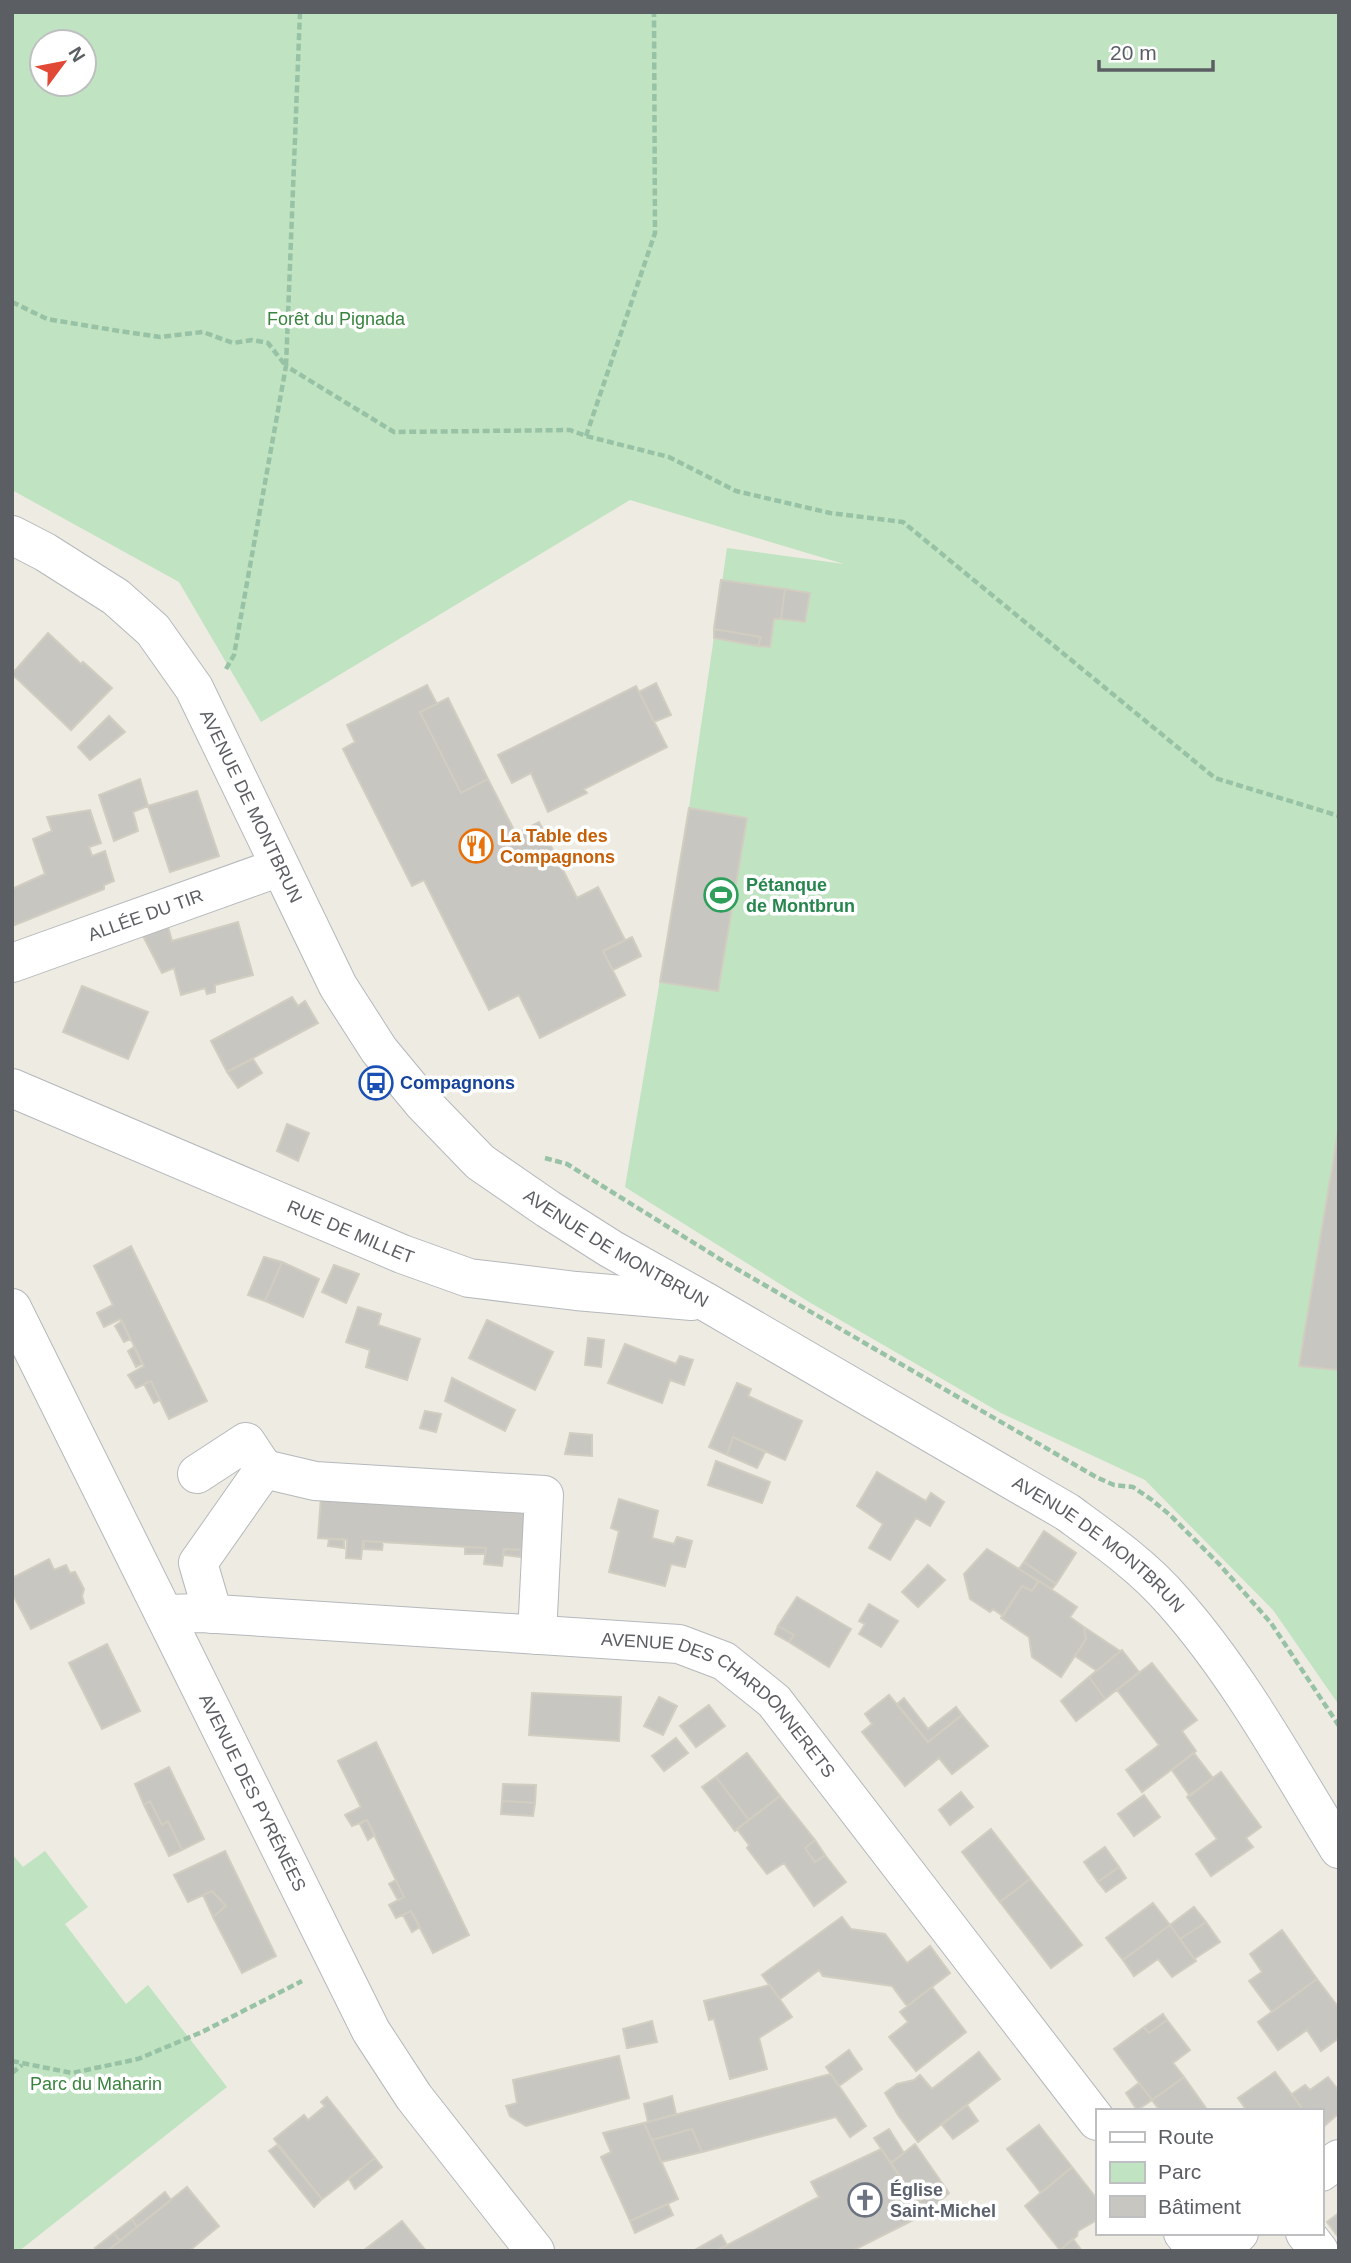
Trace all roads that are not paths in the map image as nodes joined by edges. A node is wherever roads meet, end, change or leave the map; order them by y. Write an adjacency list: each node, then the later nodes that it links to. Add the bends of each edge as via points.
1 (12, 535): 2 (street, AVENUE DE MONTBRUN, via 116,597 153,630 194,688)
2 (280, 867): 3 (street, ALLÉE DU TIR); 5 (street, AVENUE DE MONTBRUN, via 338,986 379,1050 470,1152 507,1182 611,1250)
3 (12, 963)
4 (12, 1088): 5 (street, RUE DE MILLET, via 402,1254 469,1278)
5 (706, 1302): 12 (street, AVENUE DE MONTBRUN, via 1067,1512 1121,1551 1197,1631 1266,1730)
6 (12, 1308): 9 (street, AVENUE DES PYRÉNÉES)
7 (264, 1469): 8 (street, via 246,1442); 10 (street, via 198,1563); 11 (street, via 315,1481 544,1495)
8 (197, 1474)
9 (164, 1614): 10 (street, AVENUE DES CHARDONNERETS); 19 (street, AVENUE DES PYRÉNÉES, via 371,2031 414,2097)
10 (214, 1614): 11 (street, AVENUE DES CHARDONNERETS)
11 (537, 1635): 13 (street, AVENUE DES CHARDONNERETS, via 679,1644 724,1661 774,1701)
12 (1339, 1849)
13 (1096, 2120)
14 (1339, 2159): 15 (street)
15 (1323, 2171)
16 (1186, 2235): 20 (street)
17 (1236, 2235): 21 (street)
18 (1307, 2235): 22 (street)
19 (534, 2251)
20 (1198, 2251)
21 (1216, 2251)
22 (1319, 2251)

